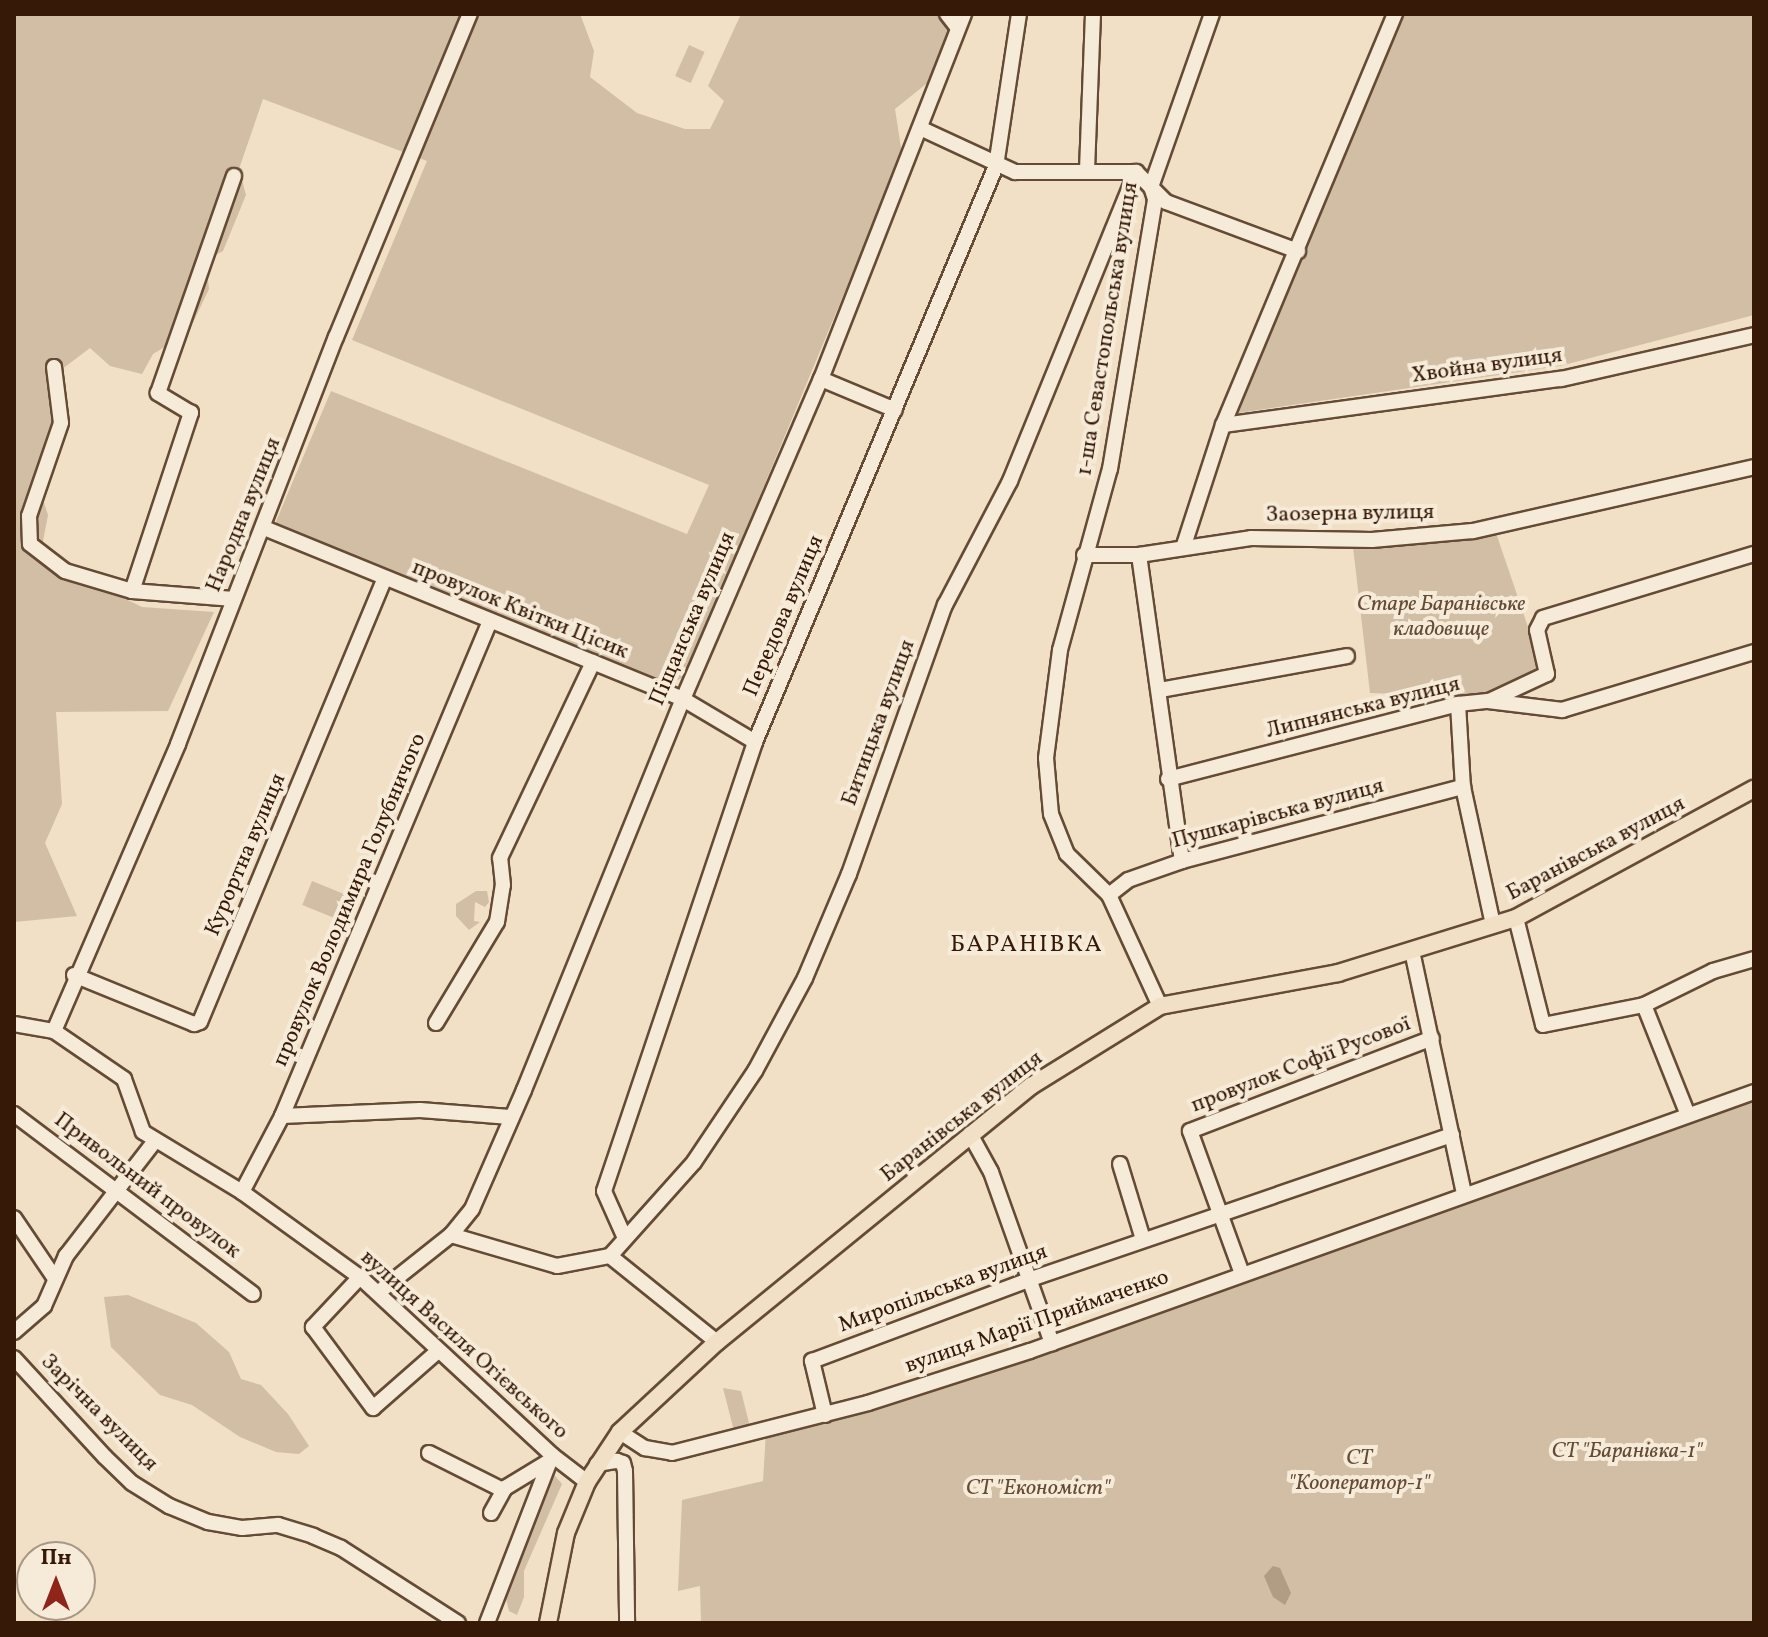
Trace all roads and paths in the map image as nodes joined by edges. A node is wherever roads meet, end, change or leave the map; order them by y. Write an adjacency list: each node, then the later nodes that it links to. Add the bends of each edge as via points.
1 (470, 14): 21 (street, Народна вулиця, via 336,337)
2 (947, 14): 7 (street)
3 (1019, 14): 9 (street, Передова вулиця)
4 (1093, 14): 10 (street)
5 (1212, 14): 13 (street, 1-ша Севастопольська вулиця)
6 (1395, 14): 14 (street)
7 (960, 20): 8 (street, Піщанська вулиця)
8 (920, 128): 9 (street); 17 (street, Піщанська вулиця)
9 (996, 166): 10 (street, via 1015,172); 18 (street, Передова вулиця)
10 (1087, 170): 11 (street)
11 (1136, 172): 13 (street); 69 (street, Битицька вулиця, via 1010,481 945,605 849,874 805,978 755,1071 694,1162 661,1205)
12 (234, 176): 27 (street, via 158,393 191,413)
13 (1151, 187): 14 (street, via 1166,202); 24 (street, 1-ша Севастопольська вулиця, via 1155,199 1110,469)
14 (1298, 251): 19 (street)
15 (1754, 335): 19 (street, Хвойна вулиця, via 1561,379)
16 (54, 367): 27 (street, via 61,423 29,516 30,544 65,571)
17 (821, 379): 18 (street); 34 (street, Піщанська вулиця)
18 (895, 410): 37 (street, Передова вулиця)
19 (1223, 425): 22 (street)
20 (1754, 467): 22 (street, Заозерна вулиця, via 1473,531 1372,540 1251,538)
21 (264, 528): 26 (street, провулок Квітки Цісик); 28 (street, Народна вулиця)
22 (1184, 545): 25 (street, Заозерна вулиця)
23 (1754, 554): 35 (street, via 1543,618 1537,630 1547,674)
24 (1084, 555): 25 (street, Заозерна вулиця); 42 (street, 1-ша Севастопольська вулиця, via 1060,650 1047,772 1051,814 1067,854)
25 (1139, 555): 33 (street)
26 (384, 579): 29 (street, провулок Квітки Цісик); 47 (street, Курортна вулиця, via 200,1022)
27 (132, 591): 28 (street)
28 (234, 599): 47 (street, Народна вулиця, via 178,744)
29 (490, 621): 32 (street, провулок Квітки Цісик); 57 (street, провулок Володимира Голубничого)
30 (1754, 652): 35 (street, Липнянська вулиця, via 1562,710)
31 (1347, 656): 33 (street)
32 (593, 662): 34 (street, провулок Квітки Цісик); 50 (street, via 500,858 503,885 497,922)
33 (1160, 690): 38 (street)
34 (683, 699): 37 (street, провулок Квітки Цісик); 58 (street, Піщанська вулиця)
35 (1488, 701): 36 (street, Липнянська вулиця)
36 (1458, 704): 38 (street, Липнянська вулиця); 39 (street)
37 (755, 742): 69 (street, Передова вулиця, via 604,1191)
38 (1168, 779): 41 (street)
39 (1463, 787): 41 (street, Пушкарівська вулиця); 44 (street)
40 (1754, 789): 43 (main road, Баранівська вулиця)
41 (1182, 861): 42 (street, Пушкарівська вулиця, via 1128,880)
42 (1109, 895): 49 (street, 1-ша Севастопольська вулиця)
43 (1516, 918): 44 (main road, Баранівська вулиця); 48 (street, via 1543,1025)
44 (1493, 925): 45 (main road, Баранівська вулиця)
45 (1412, 951): 49 (main road, Баранівська вулиця, via 1298,982); 53 (street)
46 (1754, 959): 48 (street, via 1713,971)
47 (74, 975): 52 (street, Народна вулиця)
48 (1644, 1005): 56 (street)
49 (1160, 1006): 59 (main road, Баранівська вулиця, via 1031,1086)
50 (436, 1023)
51 (14, 1024): 52 (street, вулиця Василя Огієвського)
52 (54, 1031): 61 (street, вулиця Василя Огієвського, via 124,1079 135,1116)
53 (1432, 1038): 60 (street); 66 (street, провулок Софії Русової, via 1190,1131)
54 (1754, 1092): 56 (street, вулиця Марії Приймаченко)
55 (14, 1114): 63 (street, Привольний провулок)
56 (1688, 1115): 65 (street, вулиця Марії Приймаченко)
57 (282, 1116): 58 (street, via 420,1110); 64 (street, провулок Володимира Голубничого)
58 (510, 1117): 68 (street, Піщанська вулиця, via 472,1209)
59 (970, 1134): 75 (street, via 991,1172); 79 (main road, Баранівська вулиця)
60 (1452, 1135): 65 (street); 66 (street, Миропільська вулиця)
61 (154, 1142): 63 (street); 64 (street, вулиця Василя Огієвського)
62 (1120, 1164): 70 (street)
63 (118, 1188): 73 (street); 77 (street, Привольний провулок)
64 (242, 1192): 74 (street, вулиця Василя Огієвського)
65 (1464, 1194): 72 (street, вулиця Марії Приймаченко)
66 (1221, 1212): 70 (street, Миропільська вулиця); 72 (street, провулок Софії Русової)
67 (14, 1218): 73 (street)
68 (451, 1235): 71 (street, via 557,1266); 76 (street, Піщанська вулиця)
69 (624, 1236): 71 (street, Битицька вулиця)
70 (1143, 1239): 75 (street, Миропільська вулиця)
71 (610, 1256): 79 (street)
72 (1241, 1271): 80 (street, вулиця Марії Приймаченко)
73 (54, 1277): 78 (street, via 44,1306)
74 (360, 1277): 76 (street, вулиця Василя Огієвського); 81 (street, via 313,1327 373,1408)
75 (1031, 1279): 80 (street); 83 (street, Миропільська вулиця, via 812,1361)
76 (379, 1292): 81 (street, вулиця Василя Огієвського)
77 (253, 1294)
78 (14, 1332)
79 (717, 1342): 84 (main road, Баранівська вулиця)
80 (1052, 1343): 83 (street, вулиця Марії Приймаченко)
81 (438, 1351): 86 (street, вулиця Василя Огієвського)
82 (14, 1358): 92 (street, Зарічна вулиця, via 105,1457 169,1506 208,1522 242,1528 278,1525 313,1536 341,1548)
83 (825, 1415): 84 (street, вулиця Марії Приймаченко, via 672,1453 645,1448)
84 (620, 1432): 87 (street); 88 (main road, Баранівська вулиця)
85 (429, 1453): 90 (street)
86 (550, 1459): 89 (street, вулиця Василя Огієвського); 90 (street); 93 (street)
87 (623, 1463): 88 (street); 95 (street)
88 (597, 1464): 89 (main road, Баранівська вулиця)
89 (587, 1482): 94 (main road, Баранівська вулиця, via 566,1533)
90 (503, 1490): 91 (street)
91 (491, 1513)
92 (458, 1623)
93 (487, 1623)
94 (548, 1623)
95 (627, 1623)

